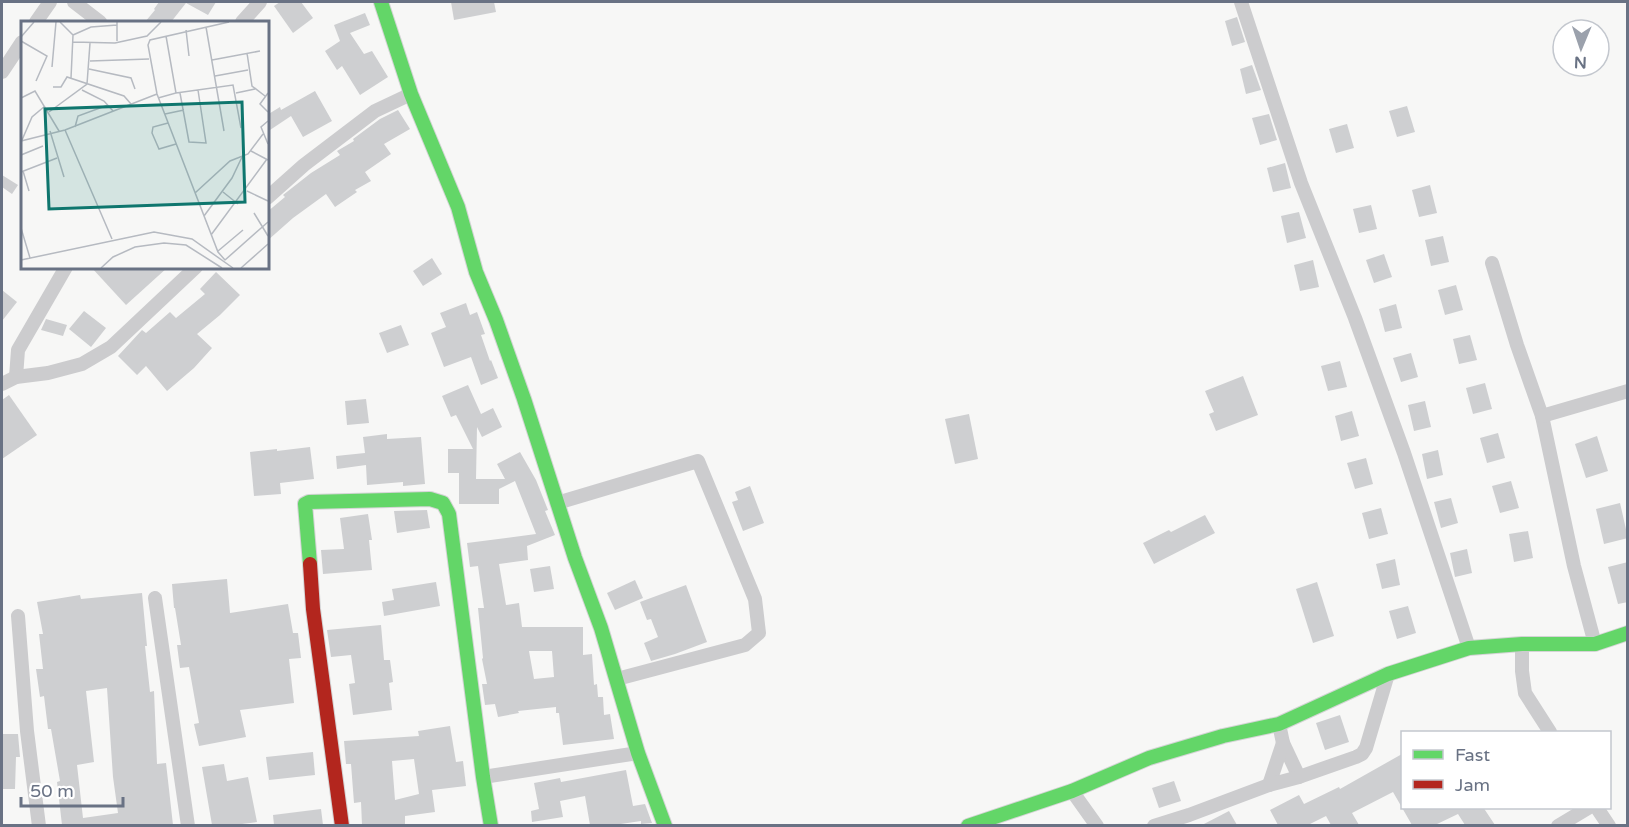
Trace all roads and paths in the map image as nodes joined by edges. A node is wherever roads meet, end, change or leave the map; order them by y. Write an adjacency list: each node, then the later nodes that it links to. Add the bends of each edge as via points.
1 (51, 2): 6 (street)
2 (74, 2): 7 (street)
3 (260, 2): 8 (street)
4 (381, 2): 11 (street)
5 (1241, 2): 26 (street, via 1301,183 1404,453)
6 (37, 21)
7 (99, 21)
8 (243, 21)
9 (21, 44): 10 (street)
10 (2, 72)
11 (411, 94): 12 (street, via 375,111); 20 (street, via 458,207 476,273 521,389)
12 (268, 197)
13 (1492, 263): 19 (street)
14 (65, 268): 16 (street, via 18,350)
15 (195, 268): 16 (street, via 111,347 82,364)
16 (16, 377): 17 (street)
17 (2, 384)
18 (1628, 391): 19 (street)
19 (1542, 416): 25 (street)
20 (557, 502): 28 (street); 28 (street, via 698,460 755,599 759,633 745,645)
21 (155, 598): 40 (street)
22 (18, 616): 39 (street)
23 (1628, 633): 25 (street)
24 (1522, 644): 25 (street); 26 (street); 30 (street, via 1525,693)
25 (1595, 644)
26 (1469, 648): 27 (street)
27 (1388, 674): 29 (street); 34 (street, via 1362,754)
28 (616, 680): 32 (street)
29 (1279, 724): 31 (street); 36 (street, via 1149,758)
30 (1549, 731)
31 (1283, 743): 34 (street); 35 (street)
32 (638, 753): 33 (street); 43 (street)
33 (483, 777): 41 (street, via 450,514 443,503 430,499 309,502 305,508 313,609); 42 (street)
34 (1299, 777): 35 (street)
35 (1269, 785): 46 (street)
36 (1072, 791): 44 (street); 45 (street)
37 (1585, 809): 47 (street)
38 (1598, 809): 48 (street)
39 (39, 825)
40 (188, 825)
41 (342, 825)
42 (491, 825)
43 (665, 825)
44 (968, 825)
45 (1096, 825)
46 (1154, 825)
47 (1558, 825)
48 (1609, 825)

